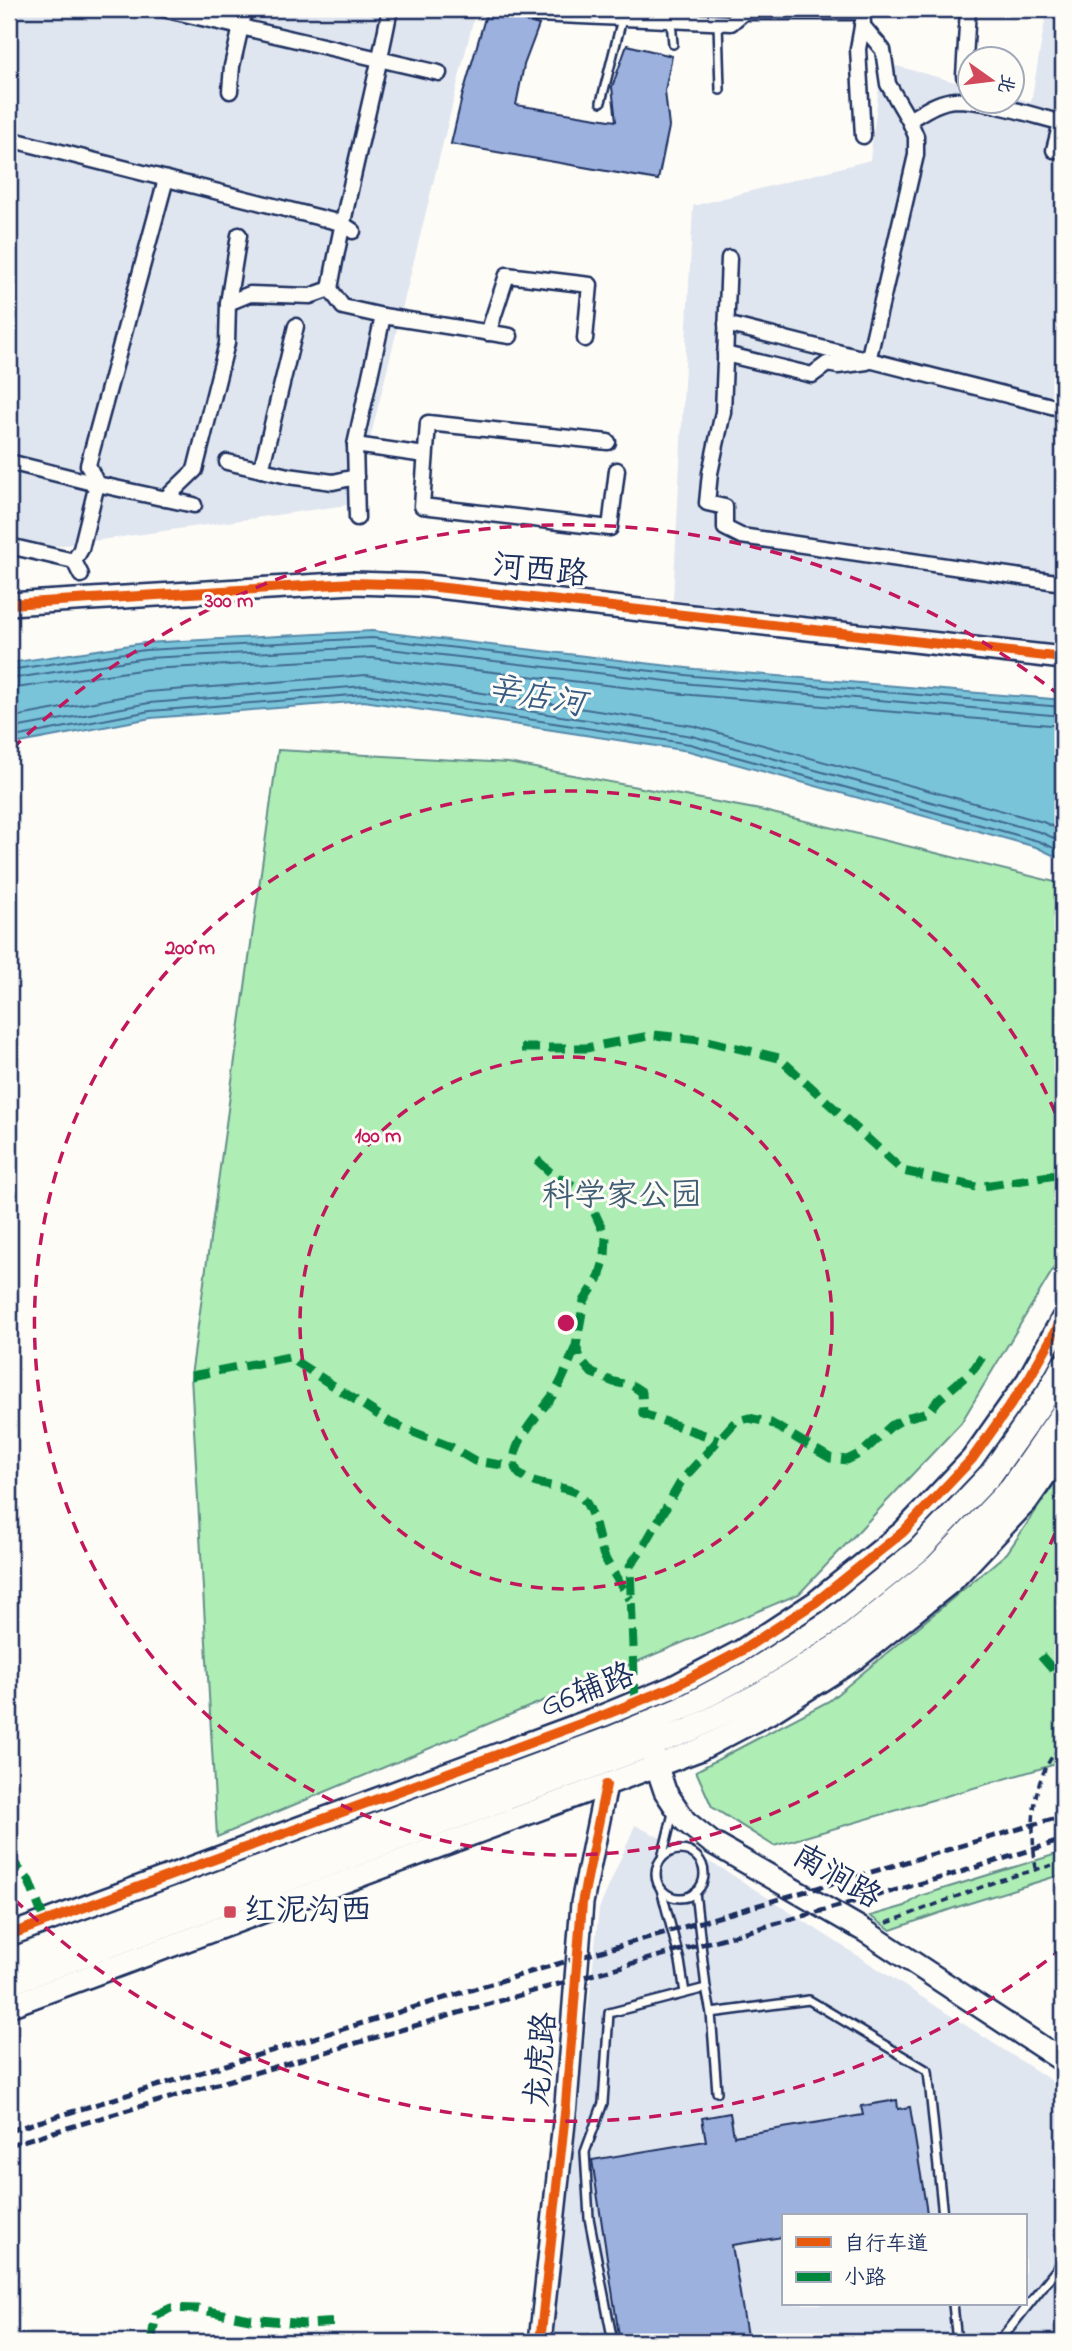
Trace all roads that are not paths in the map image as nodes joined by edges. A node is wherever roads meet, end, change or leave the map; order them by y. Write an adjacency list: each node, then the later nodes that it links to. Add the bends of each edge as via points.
1 (163, 9): 10 (street)
2 (244, 9): 10 (street)
3 (390, 9): 13 (street)
4 (968, 9): 12 (street)
5 (537, 14): 8 (street)
6 (671, 15): 8 (street); 9 (street); 11 (lane)
7 (863, 15): 9 (street, via 744,12 731,23); 18 (street, via 883,50 888,84); 20 (street, via 859,49)
8 (622, 18): 17 (lane)
9 (718, 23): 15 (lane)
10 (240, 27): 13 (street); 16 (street)
11 (673, 44)
12 (970, 46)
13 (380, 59): 14 (street); 24 (street)
14 (439, 73)
15 (720, 90)
16 (230, 91)
17 (601, 102)
18 (909, 120): 19 (street, via 953,100); 36 (street, via 916,136 916,155)
19 (1062, 123): 22 (street)
20 (863, 136)
21 (9, 139): 23 (street)
22 (1054, 150)
23 (166, 179): 24 (street); 46 (street, via 89,465)
24 (347, 227): 27 (street)
25 (239, 234): 28 (street)
26 (729, 258): 30 (street)
27 (330, 289): 28 (street, via 310,296 250,294); 29 (street, via 343,307)
28 (228, 303): 47 (street, via 227,343 195,470)
29 (383, 316): 32 (street); 39 (street)
30 (726, 324): 35 (street); 36 (street)
31 (296, 326): 43 (street)
32 (488, 333): 33 (street); 34 (street, via 507,275 590,285)
33 (510, 336)
34 (585, 339)
35 (725, 354): 36 (street, via 812,375 827,365); 51 (street, via 723,412 707,503 725,507 724,528 741,536)
36 (868, 361): 37 (street)
37 (1063, 409)
38 (608, 442): 40 (street, via 428,423)
39 (355, 444): 40 (street); 45 (street)
40 (425, 455): 44 (street, via 422,506 610,528)
41 (9, 462): 46 (street)
42 (227, 462): 43 (street)
43 (261, 470): 45 (street, via 333,482)
44 (617, 470)
45 (356, 477): 49 (street)
46 (97, 484): 47 (street); 50 (street, via 78,568)
47 (165, 499): 48 (street)
48 (194, 505)
49 (357, 518)
50 (9, 546)
51 (1063, 583)
52 (9, 604): 53 (street, 河西路, via 353,583 419,585)
53 (1063, 658)
54 (1063, 1318): 58 (street, G6辅路, via 1028,1380 972,1459 903,1532 816,1602 741,1651)
55 (1063, 1366): 59 (main road, G6辅路, via 991,1474 919,1550 830,1622 683,1709)
56 (1063, 1413): 59 (main road, G6辅路, via 1010,1488 937,1566 842,1642 762,1693)
57 (1063, 1450): 59 (street, G6辅路, via 1027,1501 951,1582 855,1659 773,1712 699,1750)
58 (635, 1702): 59 (street, 南涧路); 67 (street, G6辅路)
59 (650, 1745): 60 (street, G6辅路); 61 (street, 南涧路, via 665,1791); 68 (main road, G6辅路); 69 (main road, G6辅路)
60 (606, 1784): 72 (street, G6辅路); 79 (street, 龙虎路, via 582,1903)
61 (675, 1805): 62 (street, 南涧路, via 685,1821); 63 (lane)
62 (711, 1842): 64 (lane); 74 (street, 南涧路, via 865,1930)
63 (662, 1858): 64 (lane, via 684,1851); 65 (lane, via 656,1873)
64 (702, 1864): 66 (lane, via 703,1879)
65 (660, 1888): 66 (lane, via 673,1897); 71 (lane)
66 (695, 1892): 70 (lane)
67 (9, 1936)
68 (9, 1961)
69 (9, 1983)
70 (706, 1989): 71 (lane); 73 (lane)
71 (685, 1993): 80 (lane, via 609,2013 603,2103 585,2152 589,2218)
72 (9, 2006)
73 (711, 2013): 75 (lane); 76 (lane, via 809,2000 928,2071)
74 (1063, 2061)
75 (717, 2092)
76 (943, 2214)
77 (1063, 2261): 82 (lane)
78 (953, 2306): 81 (lane)
79 (540, 2342)
80 (613, 2342)
81 (957, 2342)
82 (999, 2342)

